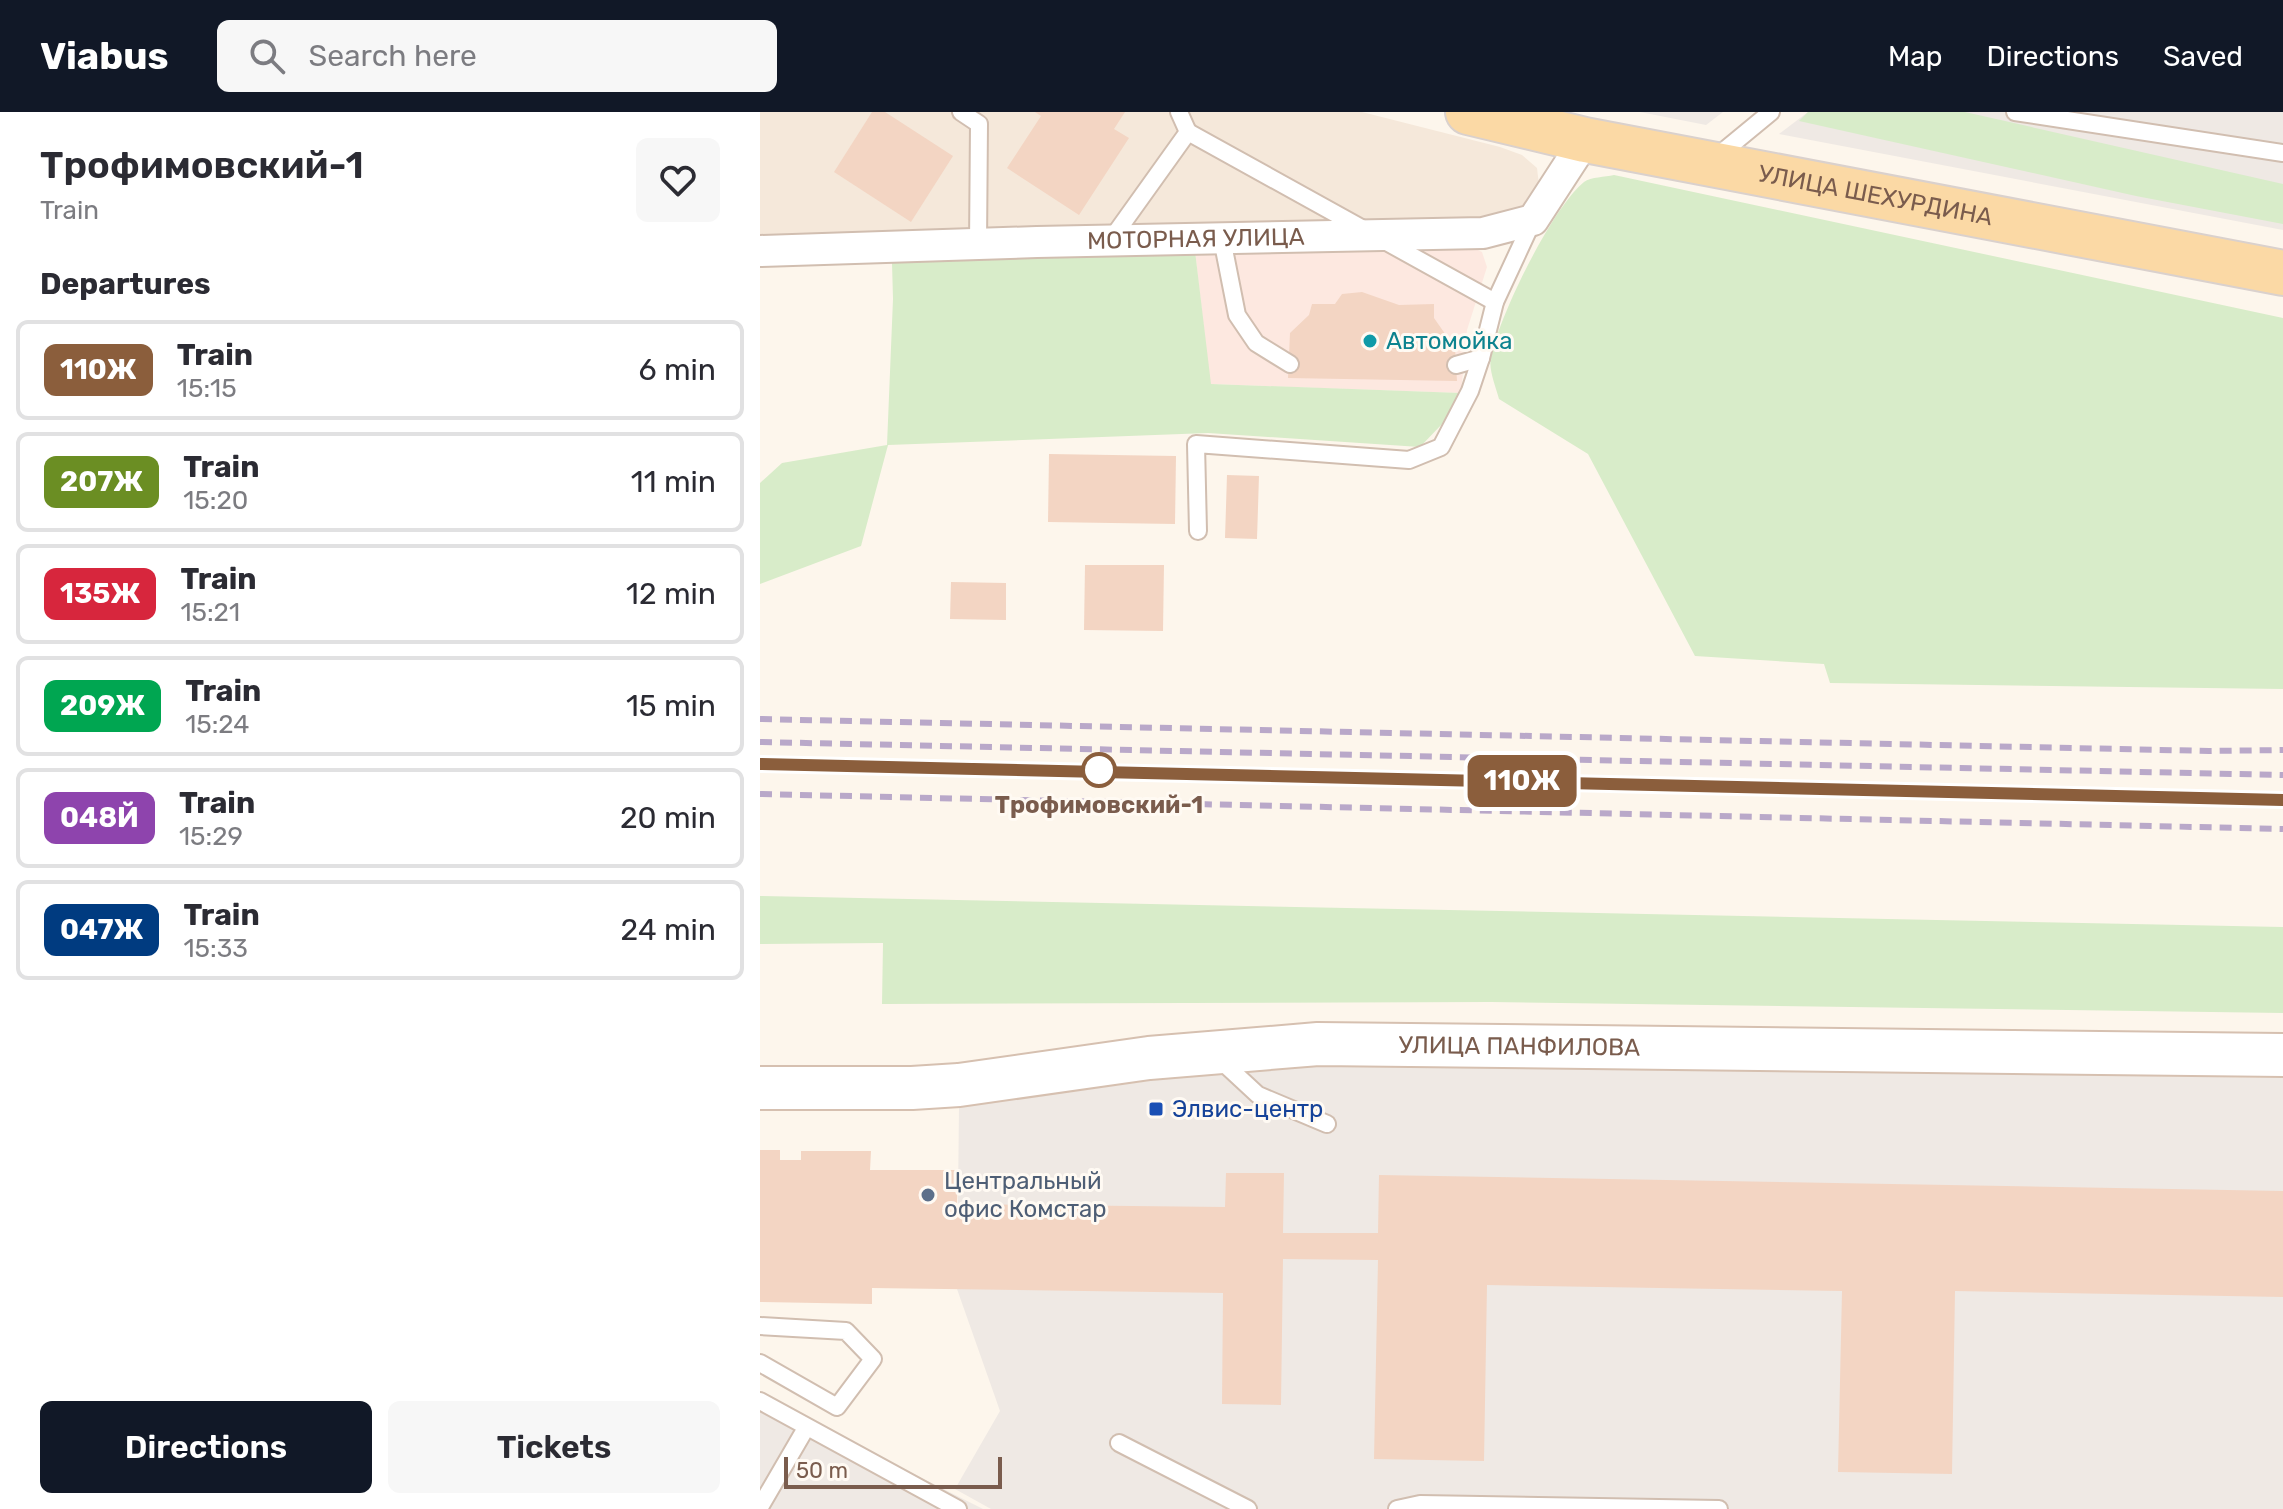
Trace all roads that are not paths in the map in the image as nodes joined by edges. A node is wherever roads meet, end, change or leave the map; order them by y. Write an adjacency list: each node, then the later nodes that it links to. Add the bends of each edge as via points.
1 (961, 112): 14 (lane, via 979,124)
2 (1179, 112): 6 (lane)
3 (1468, 112): 7 (main road, УЛИЦА ШЕХУРДИНА)
4 (1771, 112): 9 (lane)
5 (2015, 112): 8 (lane)
6 (1188, 132): 11 (lane); 13 (lane)
7 (1585, 140): 9 (main road, УЛИЦА ШЕХУРДИНА); 10 (street)
8 (2283, 153)
9 (1709, 164): 16 (main road, УЛИЦА ШЕХУРДИНА)
10 (1533, 220): 11 (street, МОТОРНАЯ УЛИЦА, via 1483,233); 17 (lane)
11 (1374, 235): 12 (street, МОТОРНАЯ УЛИЦА); 17 (lane)
12 (1222, 239): 13 (street, МОТОРНАЯ УЛИЦА); 19 (lane, via 1237,315 1256,343)
13 (1110, 241): 14 (street, МОТОРНАЯ УЛИЦА)
14 (978, 245): 15 (street, МОТОРНАЯ УЛИЦА)
15 (760, 251)
16 (2283, 273)
17 (1495, 302): 18 (lane)
18 (1481, 358): 20 (lane); 21 (lane, via 1441,447 1409,460 1196,444)
19 (1290, 364)
20 (1456, 365)
21 (1198, 531)
22 (1213, 1053): 23 (main road, УЛИЦА ПАНФИЛОВА, via 1348,1044); 24 (main road, УЛИЦА ПАНФИЛОВА, via 959,1085); 25 (lane, via 1258,1095)
23 (2283, 1055)
24 (760, 1088)
25 (1327, 1124)
26 (760, 1326): 27 (lane, via 846,1331 873,1359 837,1407)
27 (760, 1363)
28 (760, 1401): 29 (lane)
29 (806, 1428): 31 (lane); 32 (lane)
30 (1119, 1443): 33 (lane)
31 (760, 1507)
32 (958, 1509)
33 (1248, 1509)
34 (1397, 1509): 35 (lane, via 1420,1504)
35 (1719, 1509)

